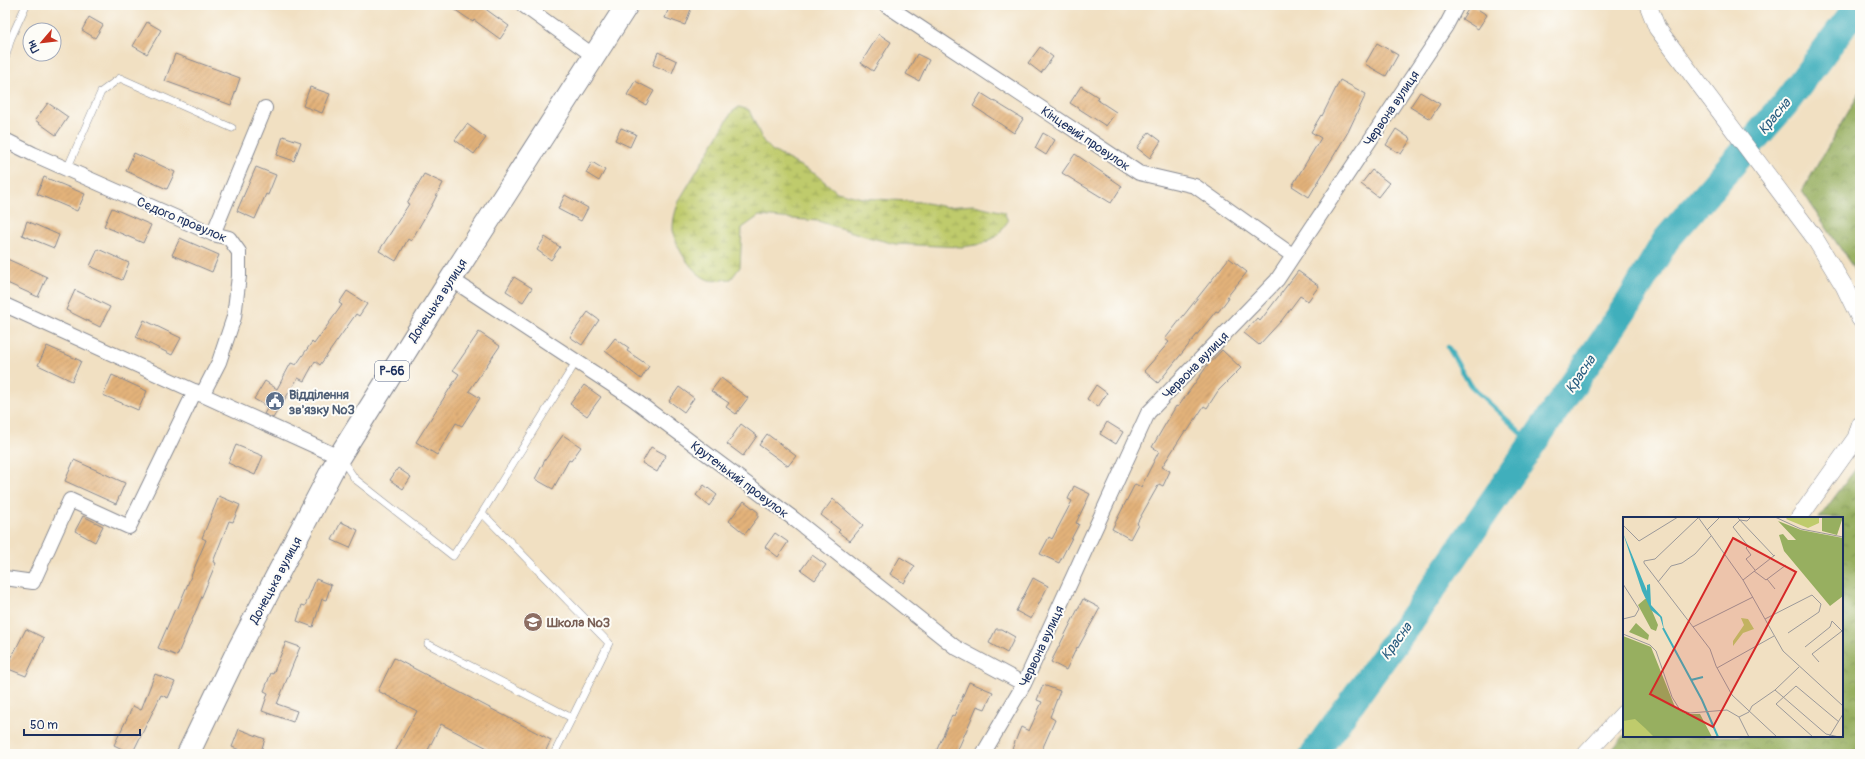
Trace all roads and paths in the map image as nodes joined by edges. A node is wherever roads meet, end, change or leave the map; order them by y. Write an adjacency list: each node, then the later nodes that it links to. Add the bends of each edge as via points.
1 (26, 5): 8 (lane, via 11,38)
2 (523, 5): 7 (street)
3 (627, 5): 7 (main road, Донецька вулиця / Р-66)
4 (886, 5): 14 (street, Кінцевий провулок, via 1139,173 1195,186)
5 (1457, 5): 14 (street, Червона вулиця, via 1446,26)
6 (1648, 5): 17 (street, via 1657,28 1814,237 1844,286)
7 (594, 56): 15 (main road, Донецька вулиця / Р-66)
8 (5, 59)
9 (265, 108): 13 (street)
10 (232, 128): 12 (lane, via 120,78 101,92)
11 (5, 140): 12 (street, Сєдого провулок)
12 (67, 169): 13 (street, Сєдого провулок)
13 (213, 234): 19 (street, Сєдого провулок, via 229,238 239,252 239,276 234,317 219,362)
14 (1292, 255): 26 (street, Червона вулиця, via 1277,280 1148,414)
15 (450, 279): 18 (street, Крутенький провулок); 21 (main road, Донецька вулиця / Р-66)
16 (5, 305): 19 (street)
17 (1860, 319)
18 (576, 362): 22 (lane); 26 (street, Крутенький провулок, via 632,398 788,514 955,647)
19 (199, 393): 21 (street); 24 (street, Сєдого провулок, via 129,527 70,500 33,582)
20 (1860, 424): 23 (street, via 1856,438)
21 (339, 457): 22 (lane, via 354,479 454,556); 29 (main road, Донецька вулиця / Р-66, via 236,654)
22 (482, 513): 28 (lane, via 609,643)
23 (1800, 517)
24 (5, 578)
25 (428, 644): 28 (lane)
26 (1024, 684): 31 (street, Червона вулиця)
27 (1623, 714): 32 (street)
28 (572, 718): 30 (lane)
29 (188, 754)
30 (554, 754)
31 (983, 754)
32 (1586, 754)

